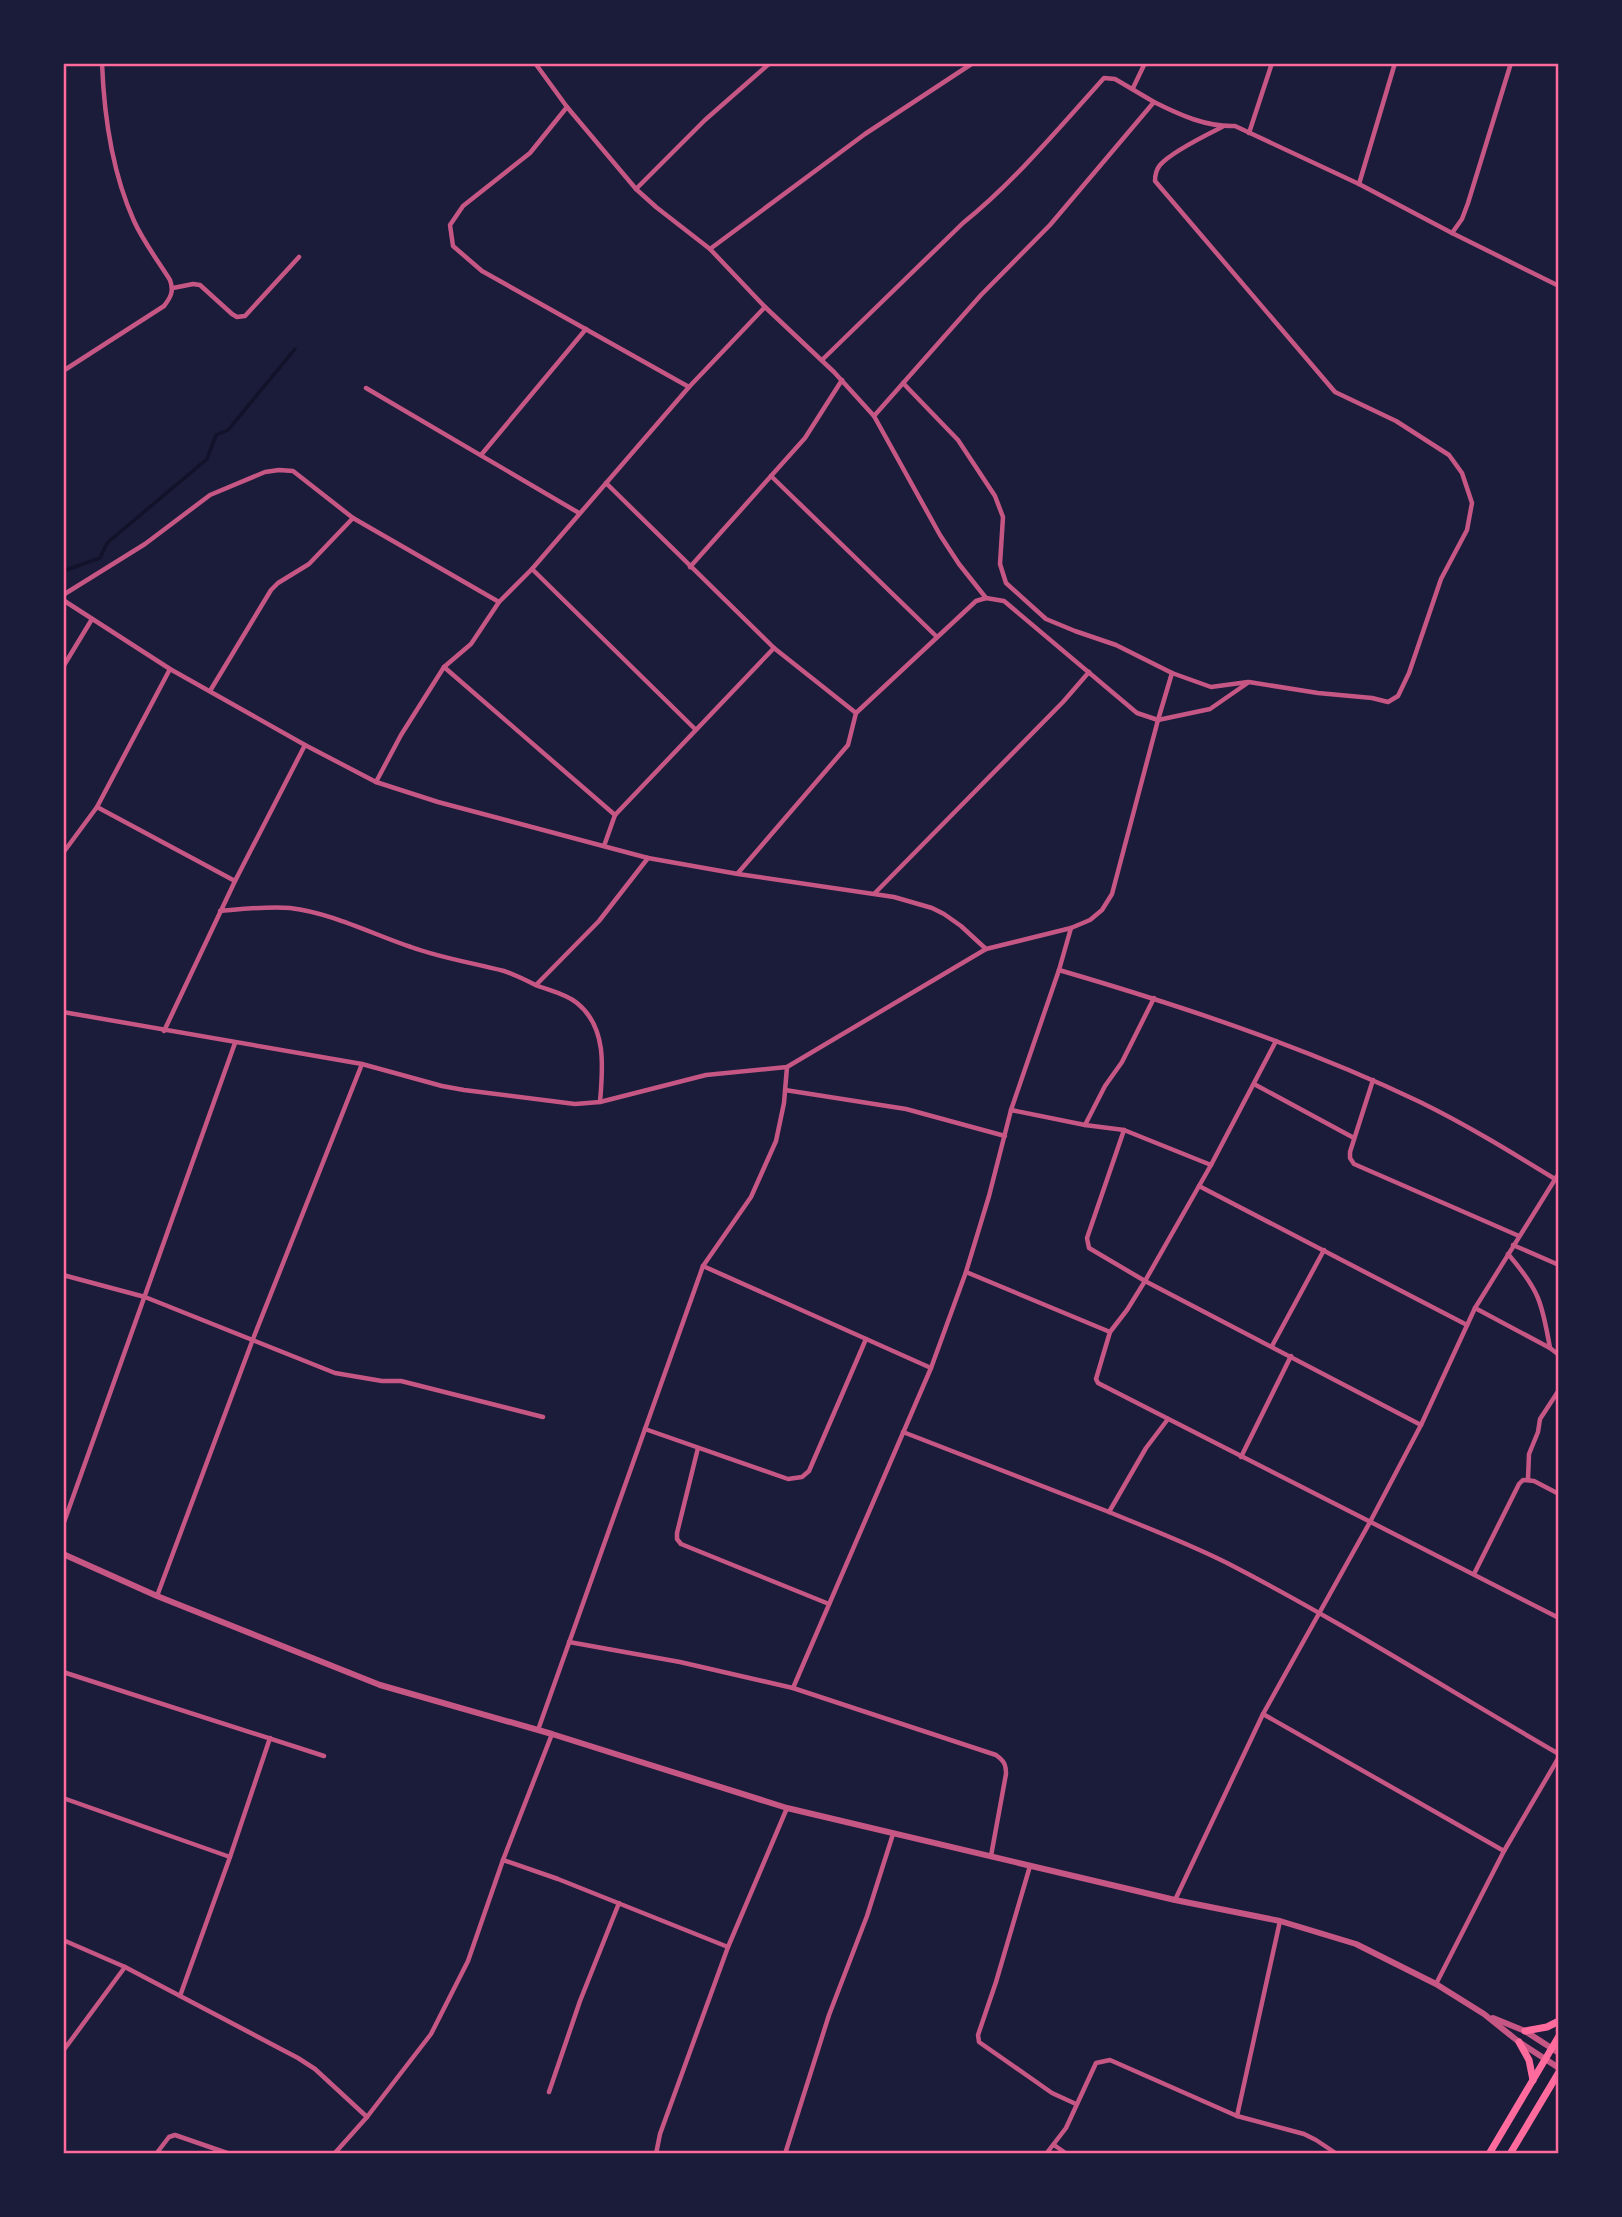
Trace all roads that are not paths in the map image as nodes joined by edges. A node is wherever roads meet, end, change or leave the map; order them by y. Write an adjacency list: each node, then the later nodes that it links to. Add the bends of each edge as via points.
1 (102, 63): 20 (street, via 103,103 115,165 134,220)
2 (535, 63): 11 (street)
3 (770, 63): 15 (street)
4 (973, 63): 17 (street, via 865,134)
5 (1145, 63): 9 (street)
6 (1272, 63): 13 (street)
7 (1395, 63): 14 (street)
8 (1511, 63): 16 (street, via 1468,203)
9 (1133, 88): 10 (street); 23 (street, via 1104,78 985,205)
10 (1154, 102): 12 (street, via 1184,117); 26 (street, via 1050,225)
11 (567, 107): 15 (street); 22 (street, via 530,153 464,206 450,225 453,246 482,271)
12 (1222, 127): 13 (street, via 1235,126); 48 (street, via 1160,165 1155,181 1335,392 1396,421 1449,455 1462,472 1472,503 1467,530 1441,579 1398,696 1388,702)
13 (1249, 133): 14 (street)
14 (1359, 184): 16 (street)
15 (636, 190): 17 (street)
16 (1452, 233): 19 (street)
17 (710, 249): 21 (street)
18 (299, 257): 20 (street, via 245,316 232,314 200,285)
19 (1559, 286)
20 (173, 288): 24 (street, via 164,306)
21 (765, 307): 23 (street); 27 (street)
22 (586, 330): 27 (street); 30 (street)
23 (822, 360): 25 (street)
24 (63, 370)
25 (842, 380): 29 (street); 31 (street, via 805,438)
26 (902, 383): 29 (street); 47 (street, via 958,440 995,496 1003,517 1000,564 1006,583 1046,619 1116,645)
27 (689, 387): 32 (street)
28 (366, 388): 30 (street)
29 (874, 415): 38 (street, via 940,535)
30 (481, 455): 33 (street)
31 (771, 476): 35 (street); 41 (street)
32 (606, 483): 33 (street); 35 (street)
33 (579, 513): 36 (street)
34 (354, 518): 37 (street, via 293,471 265,472 210,495); 39 (street); 49 (street, via 309,564 271,590)
35 (690, 567): 42 (street)
36 (532, 569): 39 (street); 52 (street)
37 (63, 598): 40 (street)
38 (986, 598): 41 (street, via 976,601); 46 (street, via 1004,601)
39 (499, 602): 44 (street, via 471,643)
40 (92, 619): 43 (street); 45 (street)
41 (936, 636): 50 (street)
42 (774, 648): 50 (street); 52 (street)
43 (63, 667)
44 (444, 667): 54 (street); 56 (street)
45 (170, 669): 49 (street); 55 (street)
46 (1089, 671): 51 (street, via 1137,713); 62 (street)
47 (1172, 673): 48 (street, via 1211,687); 51 (street)
48 (1249, 682): 51 (street, via 1210,709)
49 (209, 691): 53 (street)
50 (856, 713): 60 (street, via 848,745)
51 (1158, 720): 64 (street, via 1112,894 1090,920)
52 (695, 729): 56 (street)
53 (305, 745): 54 (street); 61 (street)
54 (376, 782): 57 (street)
55 (97, 807): 58 (street); 61 (street)
56 (615, 815): 57 (street)
57 (604, 846): 59 (street)
58 (63, 853)
59 (648, 858): 60 (street); 67 (street, via 599,921)
60 (738, 874): 62 (street)
61 (235, 881): 63 (street)
62 (874, 893): 65 (street, via 932,908)
63 (220, 911): 67 (street, via 288,908 311,912); 70 (street)
64 (1071, 928): 65 (street); 66 (street)
65 (986, 949): 74 (street)
66 (1059, 970): 68 (street); 79 (street)
67 (536, 985): 78 (street, via 564,995 587,1013 602,1050)
68 (1154, 998): 71 (street); 80 (street)
69 (63, 1012): 70 (street)
70 (164, 1031): 72 (street)
71 (1276, 1041): 75 (street); 76 (street)
72 (235, 1043): 73 (street); 97 (street)
73 (362, 1064): 78 (street, via 464,1090 575,1104); 101 (street)
74 (787, 1067): 77 (street); 78 (street, via 706,1074)
75 (1373, 1080): 83 (street); 86 (street)
76 (1254, 1084): 83 (street); 84 (street)
77 (785, 1090): 82 (street, via 906,1109); 93 (street, via 776,1141 761,1178)
78 (600, 1102)
79 (1011, 1110): 80 (street); 82 (street)
80 (1085, 1125): 81 (street)
81 (1124, 1129): 84 (street); 96 (street, via 1087,1243)
82 (1005, 1136): 94 (street)
83 (1353, 1138): 88 (street, via 1350,1158 1354,1164)
84 (1211, 1165): 87 (street)
85 (1559, 1173): 86 (street)
86 (1555, 1179): 88 (street)
87 (1199, 1186): 90 (street); 96 (street)
88 (1519, 1236): 89 (street)
89 (1514, 1245): 91 (street); 92 (street)
90 (1324, 1250): 99 (street); 103 (street)
91 (1508, 1254): 98 (street); 104 (street, via 1536,1289)
92 (1559, 1265)
93 (704, 1266): 102 (street); 112 (street)
94 (966, 1272): 100 (street); 107 (street)
95 (63, 1275): 97 (street)
96 (1145, 1281): 100 (street); 103 (street)
97 (145, 1297): 101 (street); 120 (street)
98 (1475, 1308): 99 (street); 104 (street)
99 (1467, 1325): 111 (street)
100 (1110, 1332): 110 (street, via 1098,1383)
101 (253, 1339): 109 (street, via 335,1373 401,1381); 123 (street)
102 (866, 1339): 107 (street); 114 (street, via 809,1471 802,1477 788,1479)
103 (1272, 1346): 106 (street)
104 (1550, 1348): 105 (street)
105 (1559, 1355)
106 (1291, 1356): 111 (street); 115 (street)
107 (931, 1367): 113 (street)
108 (1559, 1390): 116 (street, via 1540,1419 1529,1454)
109 (543, 1417)
110 (1168, 1419): 115 (street); 118 (street)
111 (1421, 1425): 119 (street)
112 (645, 1429): 114 (street); 127 (street)
113 (903, 1433): 118 (street); 124 (street)
114 (698, 1448): 124 (street, via 677,1533 681,1544)
115 (1241, 1457): 119 (street)
116 (1528, 1479): 117 (street); 122 (street, via 1519,1484)
117 (1559, 1494)
118 (1109, 1512): 125 (street, via 1182,1541)
119 (1370, 1522): 122 (street); 125 (street)
120 (63, 1525)
121 (63, 1554): 123 (street)
122 (1474, 1574): 126 (street)
123 (158, 1596): 131 (street, via 380,1685)
124 (829, 1604): 129 (street)
125 (1319, 1613): 130 (street); 135 (street)
126 (1559, 1618)
127 (569, 1642): 129 (street); 131 (street)
128 (63, 1672): 133 (street)
129 (793, 1689): 141 (street, via 1003,1760 1006,1774)
130 (1263, 1714): 139 (street); 144 (street)
131 (538, 1730): 132 (street)
132 (552, 1734): 137 (street); 142 (street)
133 (270, 1738): 134 (street); 140 (street)
134 (324, 1756)
135 (1559, 1756): 139 (street)
136 (63, 1798): 140 (street)
137 (787, 1808): 138 (street); 148 (street)
138 (893, 1834): 141 (street); 171 (street)
139 (1504, 1851): 150 (street)
140 (230, 1857): 151 (street)
141 (990, 1857): 143 (street)
142 (503, 1860): 145 (street); 165 (street, via 468,1961 430,2034)
143 (1030, 1866): 144 (street); 163 (street, via 979,2042 1052,2093)
144 (1175, 1900): 146 (street)
145 (619, 1903): 148 (street); 162 (street)
146 (1280, 1921): 150 (street, via 1356,1944); 164 (street)
147 (63, 1940): 149 (street)
148 (728, 1947): 170 (street)
149 (125, 1967): 151 (street); 157 (street)
150 (1436, 1983): 152 (street)
151 (180, 1996): 165 (street, via 315,2069)
152 (1484, 2014): 154 (street); 156 (street)
153 (1559, 2021): 154 (main road)
154 (1525, 2031): 158 (street)
155 (1559, 2036): 158 (main road)
156 (1519, 2042): 159 (street); 161 (main road)
157 (63, 2051)
158 (1556, 2051): 159 (main road)
159 (1546, 2060): 160 (street); 161 (main road)
160 (1559, 2070): 176 (main road)
161 (1534, 2080): 175 (main road)
162 (549, 2092)
163 (1076, 2104): 164 (street, via 1096,2063 1110,2060); 166 (street)
164 (1237, 2116): 174 (street, via 1304,2134)
165 (367, 2117): 169 (street)
166 (1054, 2145): 172 (street); 173 (street)
167 (156, 2154): 168 (street, via 175,2135)
168 (230, 2154)
169 (334, 2154)
170 (656, 2154)
171 (785, 2154)
172 (1046, 2154)
173 (1067, 2154)
174 (1337, 2154)
175 (1489, 2154)
176 (1510, 2154)

